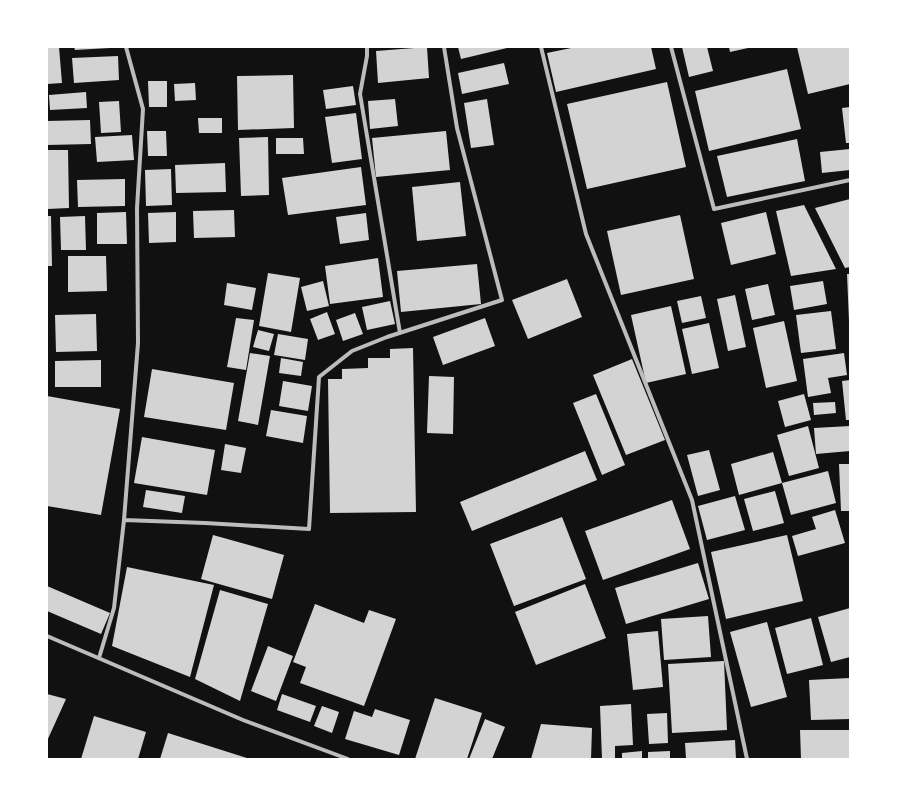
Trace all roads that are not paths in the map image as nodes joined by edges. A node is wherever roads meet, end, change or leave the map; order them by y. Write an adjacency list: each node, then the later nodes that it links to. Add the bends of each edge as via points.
1 (126, 47): 8 (street, via 143,109 137,208 138,343)
2 (367, 47): 7 (street, via 368,56 360,94)
3 (444, 47): 7 (street, via 457,128 502,300)
4 (541, 47): 12 (street, via 586,234 692,500)
5 (671, 47): 6 (street, via 714,209)
6 (850, 180)
7 (400, 333): 8 (street, via 352,351 319,377 309,529)
8 (124, 520): 10 (street, via 114,608)
9 (47, 636): 10 (street)
10 (99, 658): 11 (street, via 243,720)
11 (348, 759)
12 (747, 759)

